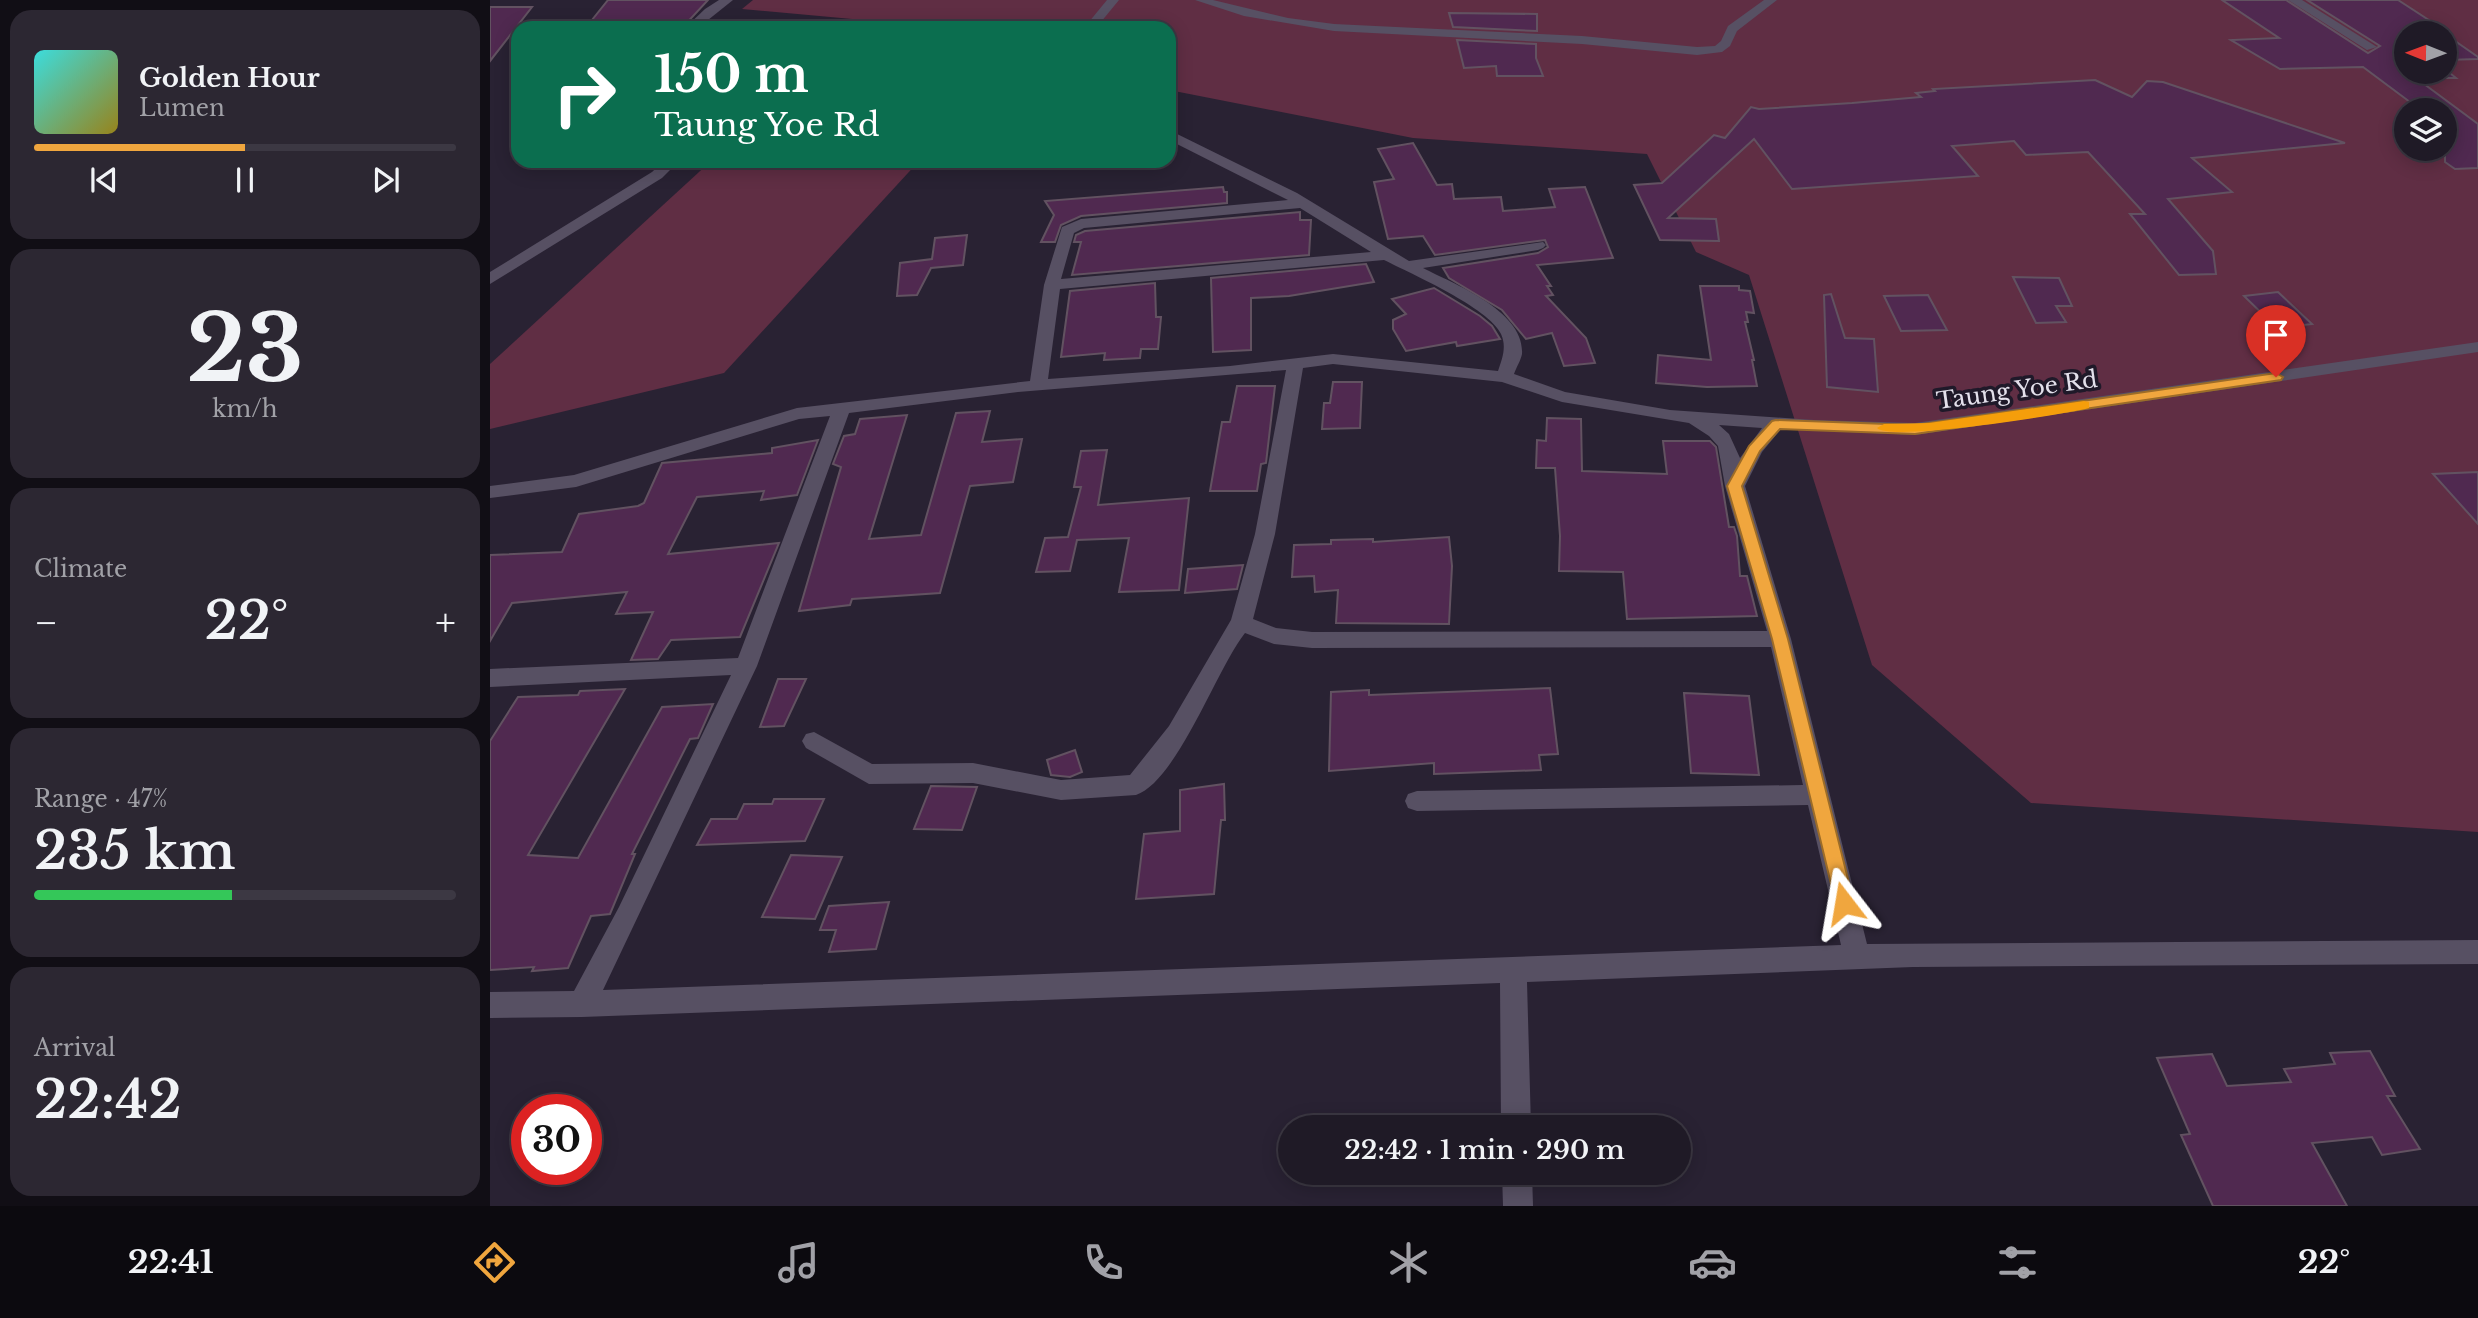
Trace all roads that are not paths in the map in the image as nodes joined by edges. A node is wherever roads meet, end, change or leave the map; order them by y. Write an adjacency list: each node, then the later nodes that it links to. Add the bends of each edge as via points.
1 (727, 0): 6 (street)
2 (1113, 0): 7 (street)
3 (1201, 0): 4 (street, via 1263,16 1358,29 1567,39 1697,51 1718,49 1732,29)
4 (1772, 0)
5 (2294, 0): 8 (street)
6 (698, 21)
7 (1096, 21)
8 (2371, 47)
9 (1176, 138): 11 (street)
10 (664, 168): 15 (street)
11 (1302, 203): 13 (street); 16 (street, via 1081,224 1067,230)
12 (1538, 245): 14 (street)
13 (1387, 255): 14 (street); 16 (street)
14 (1411, 265): 19 (street, via 1485,307 1509,332 1513,354)
15 (490, 279)
16 (1052, 285): 20 (street)
17 (2478, 347): 23 (street, Taung Yoe Rd, via 1929,428)
18 (1295, 365): 19 (street, Taung Yoe Rd, via 1345,358); 20 (street, Taung Yoe Rd); 26 (street, via 1265,534)
19 (1504, 377): 22 (street, Taung Yoe Rd, via 1562,397)
20 (1038, 385): 21 (street, Taung Yoe Rd)
21 (841, 410): 25 (street, Taung Yoe Rd, via 797,414 576,481); 28 (street)
22 (1670, 416): 23 (street, Taung Yoe Rd); 24 (street, via 1704,424 1726,440)
23 (1776, 424): 24 (street, via 1754,449)
24 (1735, 486): 27 (street)
25 (490, 492)
26 (1241, 623): 27 (street, via 1275,636 1312,640); 30 (street, via 1176,734 1136,785 1061,790 973,773 869,774)
27 (1780, 639): 31 (street)
28 (746, 666): 29 (street); 36 (street)
29 (490, 678)
30 (814, 741)
31 (1817, 794): 32 (street); 34 (street)
32 (1417, 801)
33 (2478, 952): 34 (street)
34 (1857, 957): 35 (street)
35 (1513, 970): 36 (street); 38 (street)
36 (582, 1003): 37 (street)
37 (490, 1005)
38 (1516, 1115)
39 (1517, 1185): 40 (street)
40 (1518, 1206)

